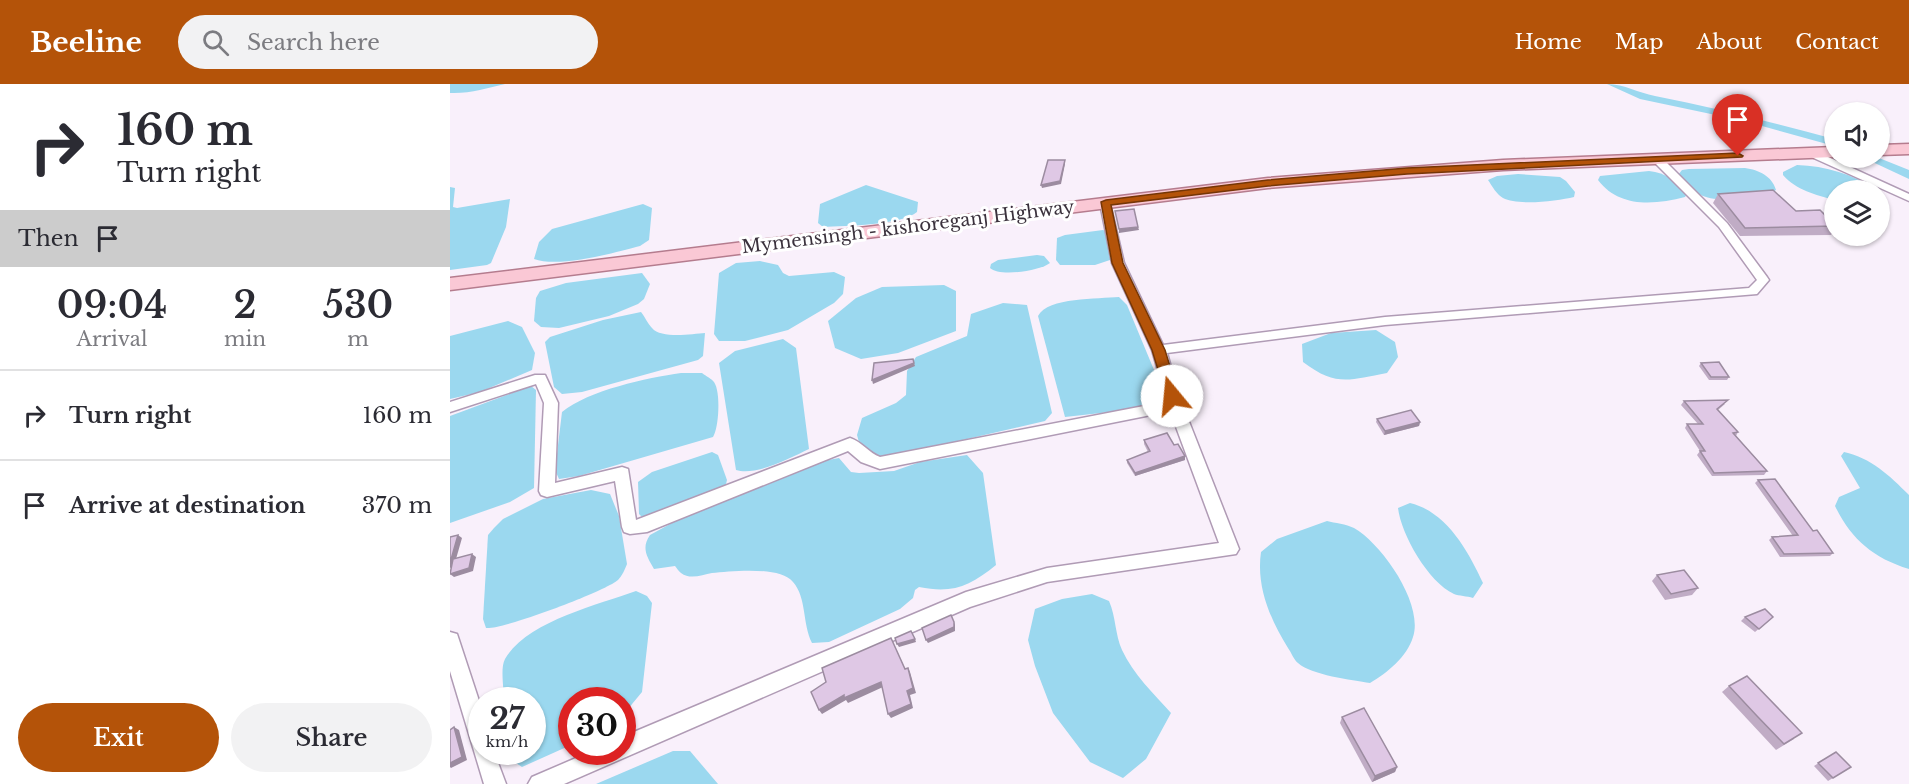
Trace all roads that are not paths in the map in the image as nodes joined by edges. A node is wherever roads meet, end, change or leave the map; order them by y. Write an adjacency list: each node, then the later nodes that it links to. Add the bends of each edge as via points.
1 (1909, 149): 2 (main road)
2 (1890, 150)
3 (1824, 152): 4 (main road, Mymensingh - kishoreganj Highway)
4 (1811, 153): 5 (main road, Mymensingh - kishoreganj Highway); 6 (street)
5 (1657, 159): 7 (main road, Mymensingh - kishoreganj Highway, via 1395,172); 9 (street, via 1723,225 1763,280 1753,291 1385,321)
6 (1909, 198)
7 (1106, 202): 8 (main road, Mymensingh - kishoreganj Highway); 9 (street, via 1118,263)
8 (451, 285)
9 (1159, 350): 10 (street)
10 (1172, 396): 11 (street, via 1165,405 1146,411 880,463 866,458 850,444 641,527 630,527 622,472 547,491 551,403 540,378); 14 (street, via 1230,549 1047,575 966,600)
11 (450, 406)
12 (450, 640): 13 (street)
13 (468, 698)
14 (636, 741)
15 (488, 765): 17 (street)
16 (583, 765): 18 (street)
17 (495, 784)
18 (539, 784)

